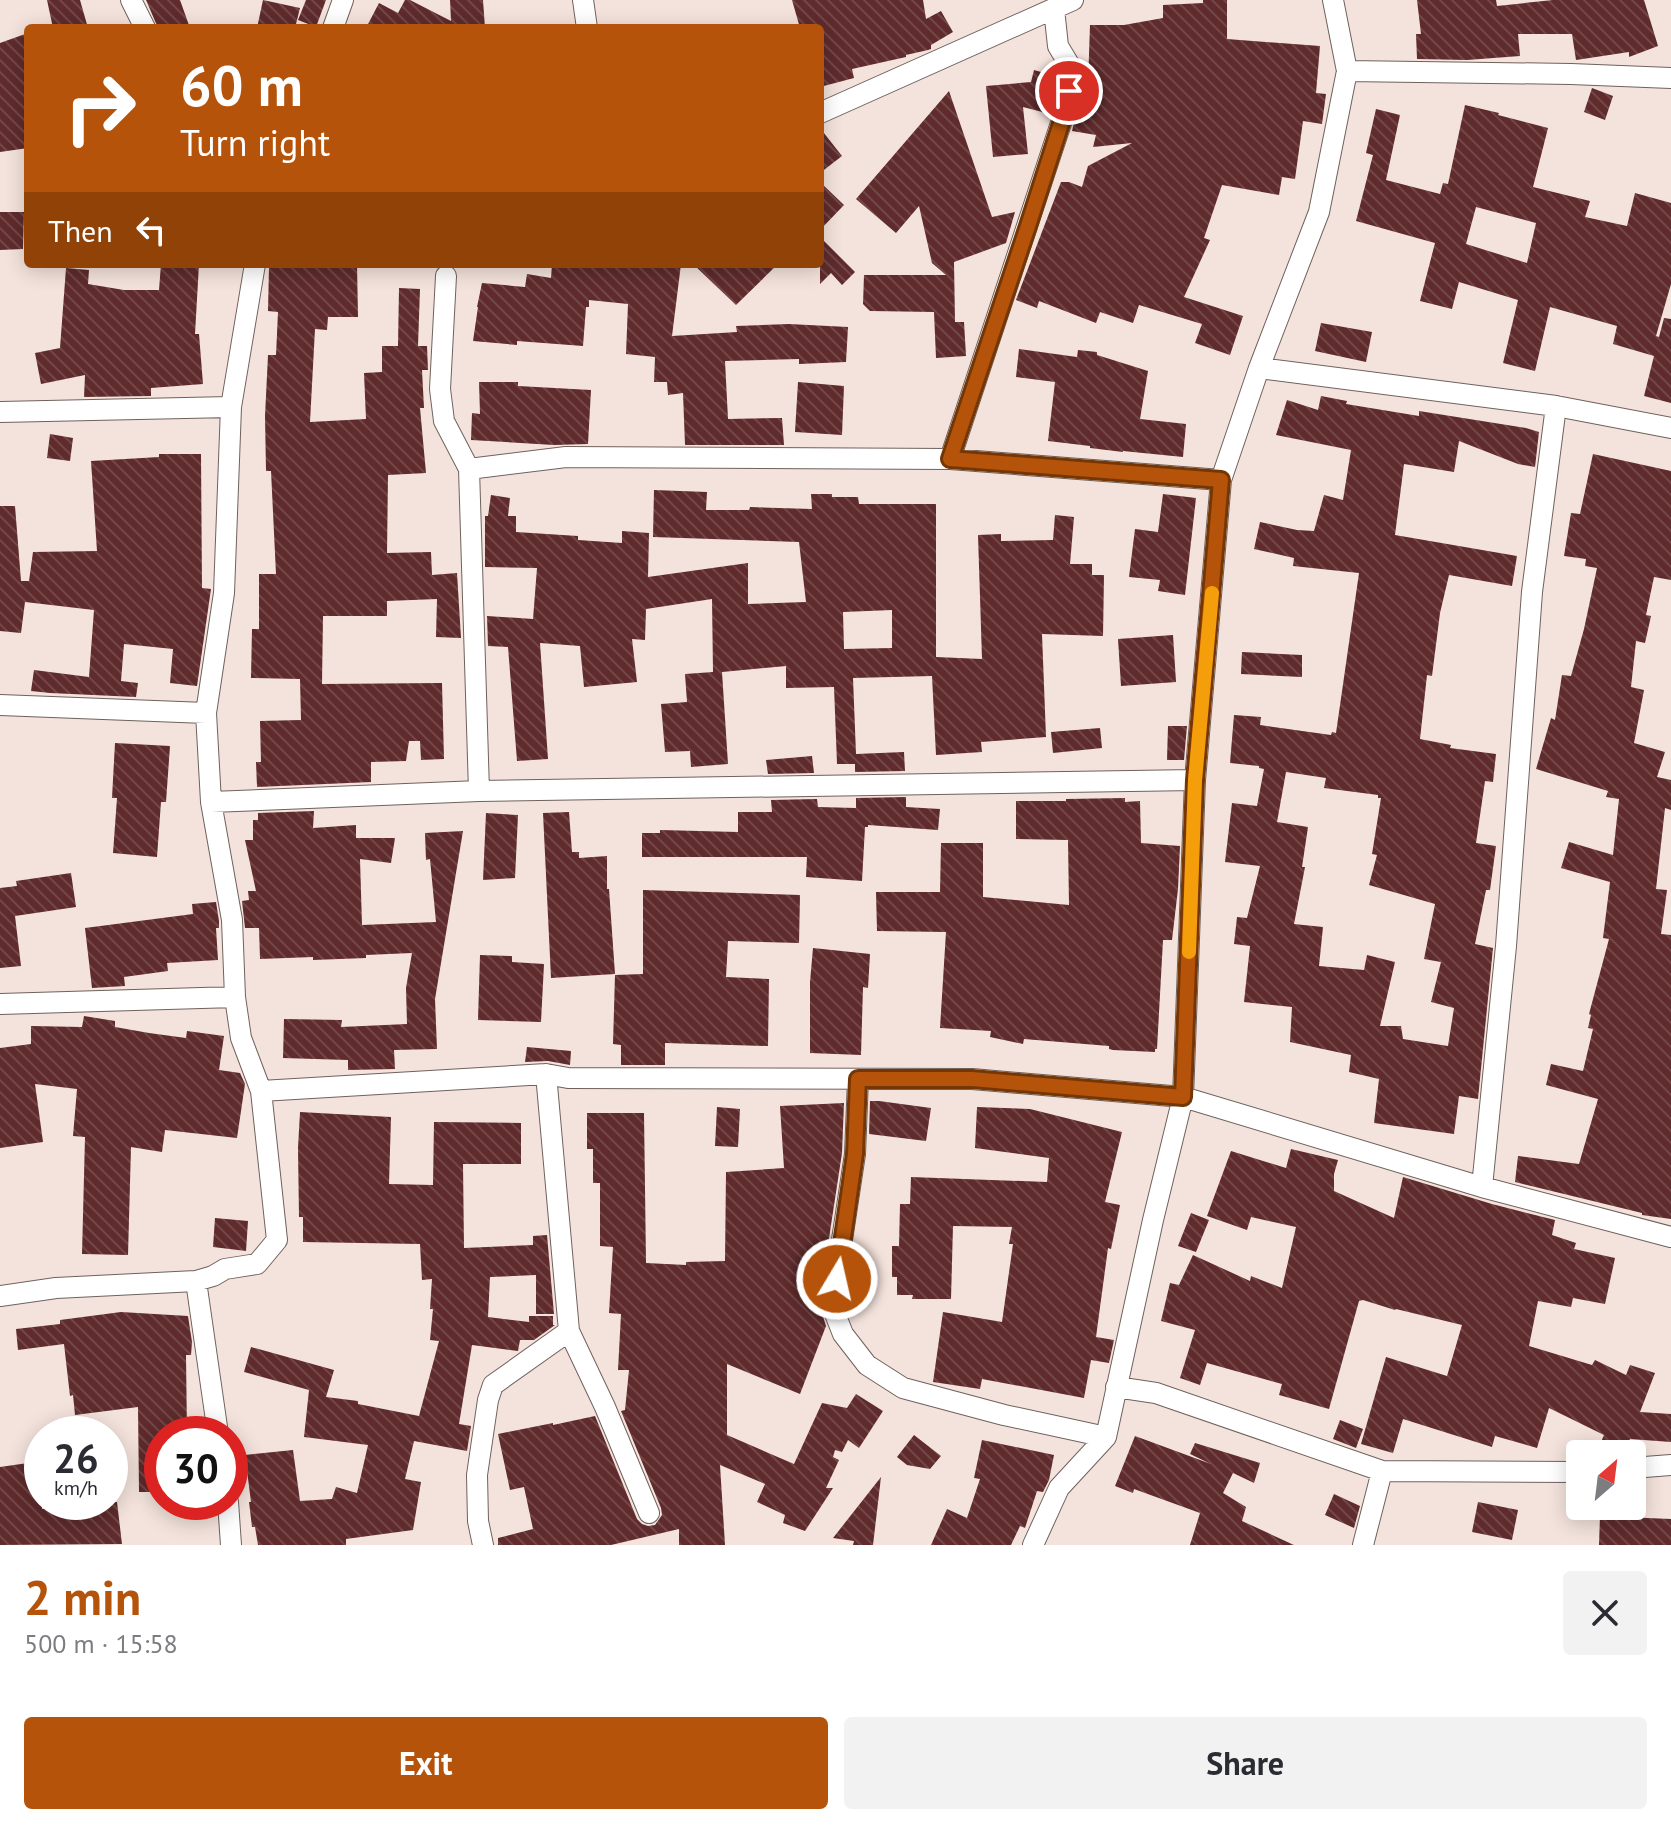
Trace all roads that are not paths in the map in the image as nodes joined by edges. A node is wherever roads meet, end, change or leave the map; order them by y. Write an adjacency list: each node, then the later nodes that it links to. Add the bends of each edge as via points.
1 (131, 0): 6 (street)
2 (343, 0): 7 (street)
3 (583, 0): 8 (street)
4 (1333, 0): 9 (street)
5 (1064, 4): 11 (street); 19 (street, via 1058,46 1073,71 1065,111)
6 (143, 24)
7 (334, 24)
8 (586, 24)
9 (1347, 71): 10 (street); 14 (street, via 1319,212)
10 (1671, 78)
11 (824, 111)
12 (254, 268): 16 (street)
13 (446, 276): 20 (street, via 440,389 444,421)
14 (1259, 368): 15 (street); 21 (street)
15 (1556, 406): 18 (street); 33 (street, via 1532,592)
16 (231, 407): 17 (street); 23 (street, via 224,593)
17 (0, 412)
18 (1671, 428)
19 (950, 459): 20 (street, via 566,457); 21 (street)
20 (469, 469): 25 (street)
21 (1221, 480): 24 (street)
22 (0, 705): 23 (street)
23 (206, 713): 26 (street)
24 (1195, 780): 25 (street); 32 (street)
25 (479, 791): 26 (street)
26 (211, 802): 27 (street, via 232,920)
27 (235, 997): 28 (street); 31 (street, via 241,1038)
28 (0, 1004)
29 (546, 1074): 30 (street); 31 (street); 37 (street)
30 (858, 1079): 32 (street, via 972,1079); 40 (street, via 855,1154 832,1306 843,1334 867,1365 903,1388)
31 (261, 1091): 35 (street, via 277,1240 257,1264)
32 (1183, 1097): 33 (street); 38 (street)
33 (1482, 1187): 34 (street)
34 (1671, 1237)
35 (196, 1281): 36 (street); 39 (street)
36 (0, 1296)
37 (569, 1331): 45 (street); 48 (street, via 493,1385 477,1475)
38 (1116, 1387): 40 (street); 43 (street, via 1156,1393)
39 (215, 1416)
40 (1106, 1437): 49 (street, via 1059,1488)
41 (1671, 1465): 42 (street)
42 (1646, 1467)
43 (1382, 1471): 44 (street); 50 (street)
44 (1566, 1472)
45 (649, 1513)
46 (229, 1520): 47 (street)
47 (231, 1545)
48 (483, 1545)
49 (1033, 1545)
50 (1363, 1545)

